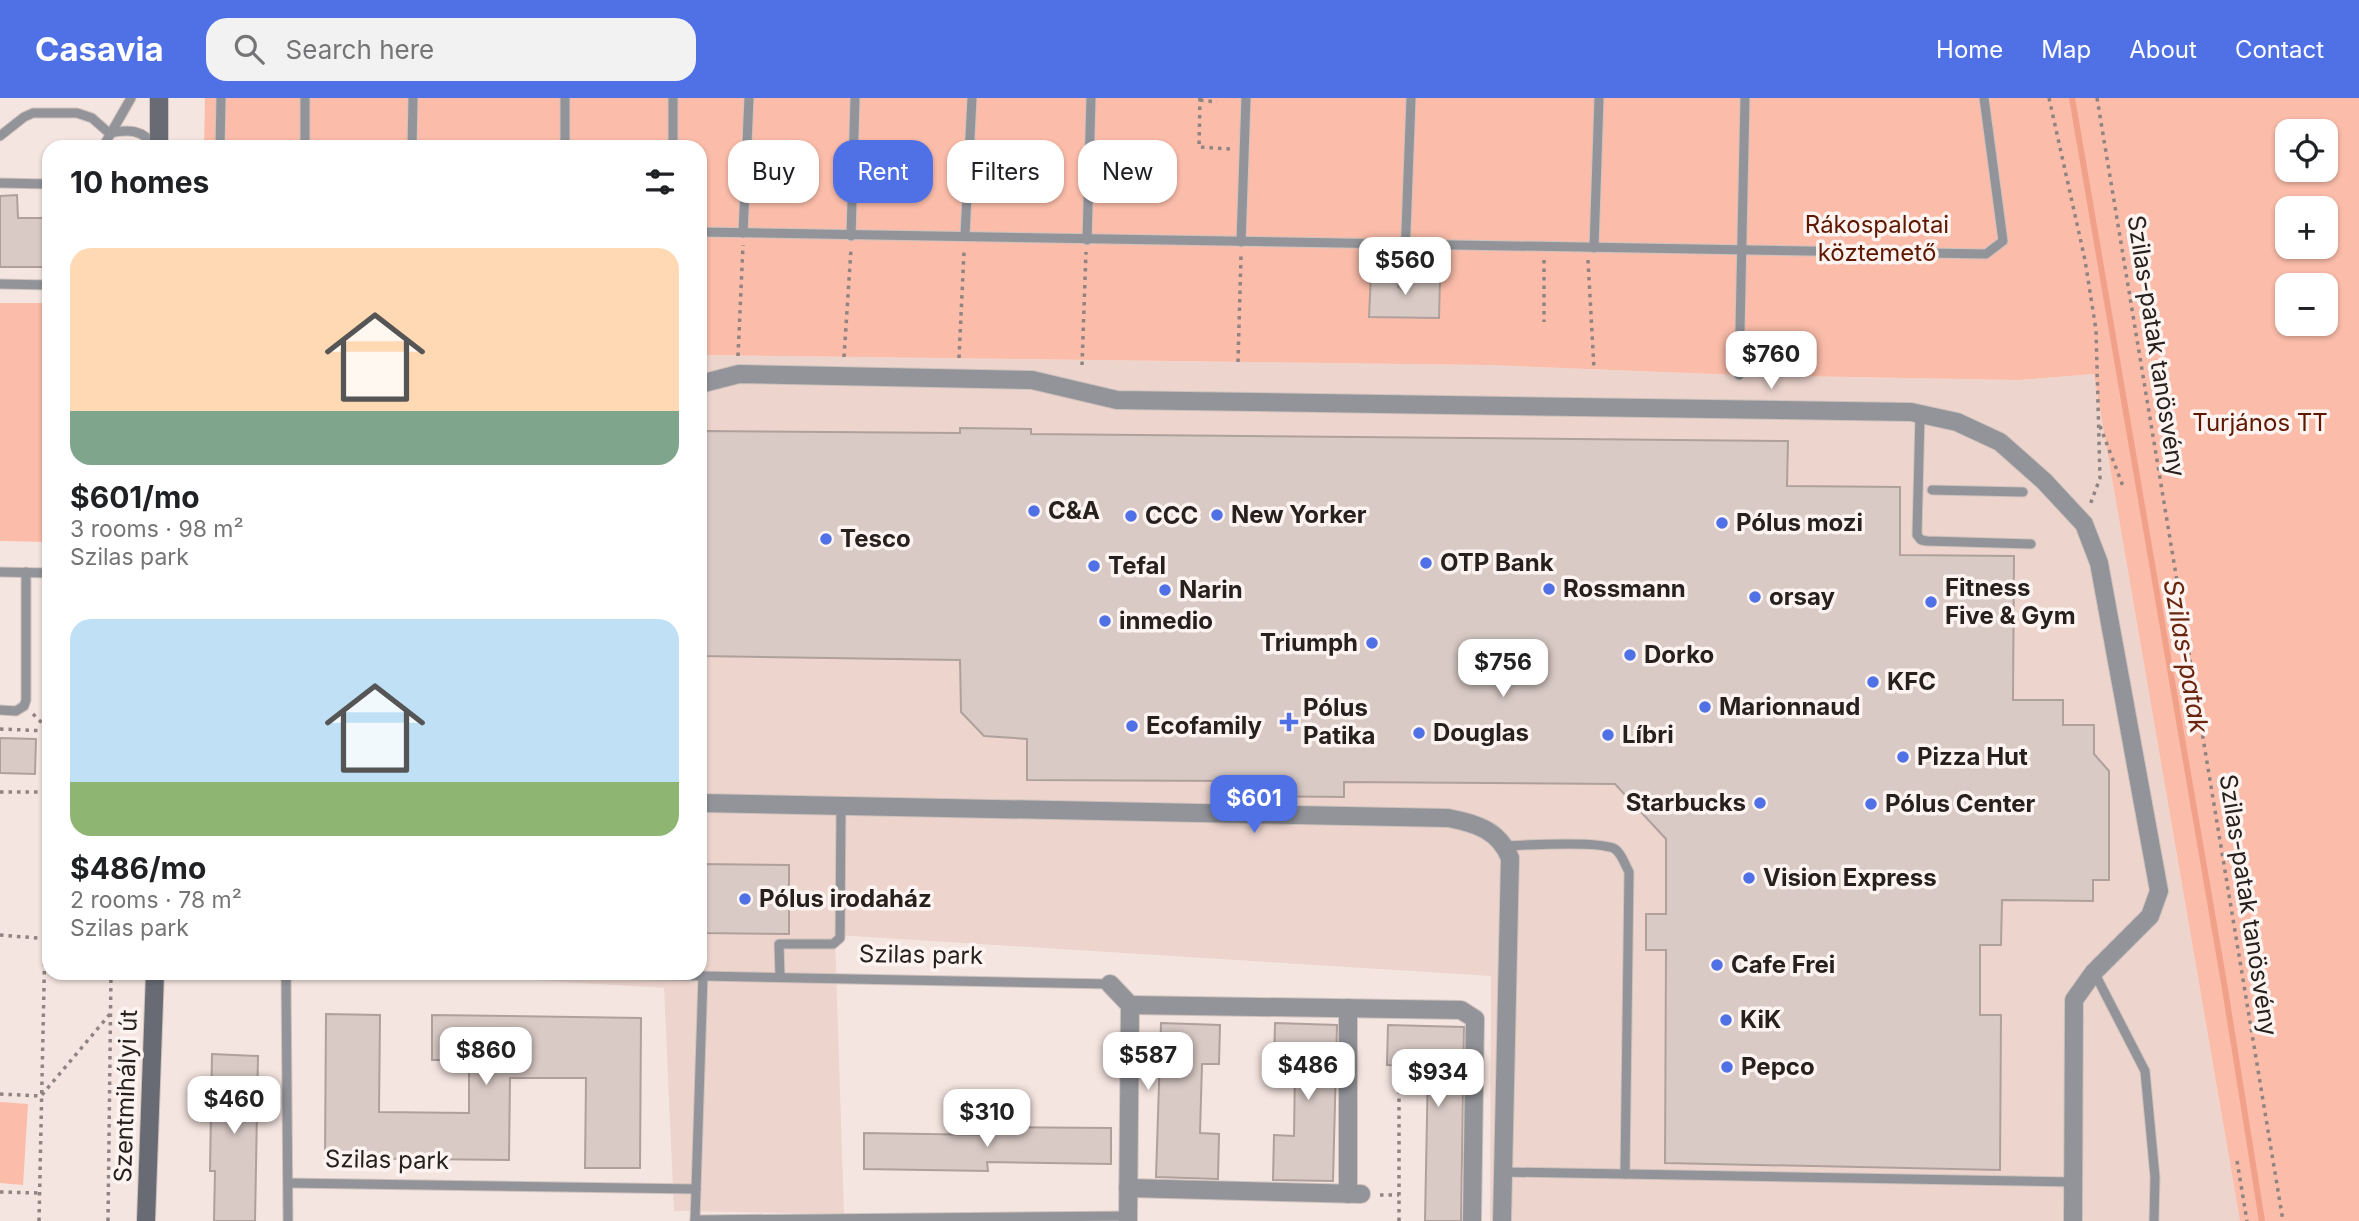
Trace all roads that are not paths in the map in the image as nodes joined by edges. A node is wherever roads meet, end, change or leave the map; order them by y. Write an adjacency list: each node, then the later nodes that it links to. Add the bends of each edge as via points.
1 (131, 98): 17 (lane)
2 (159, 98): 21 (main road)
3 (222, 98): 22 (lane)
4 (305, 98): 23 (lane)
5 (413, 98): 24 (lane)
6 (565, 98): 25 (lane)
7 (673, 98): 26 (lane)
8 (749, 98): 30 (lane)
9 (855, 98): 32 (lane)
10 (972, 98): 31 (lane)
11 (1091, 98): 33 (lane)
12 (1246, 98): 34 (lane)
13 (1411, 98): 35 (lane)
14 (1599, 98): 36 (lane)
15 (1745, 98): 37 (lane)
16 (1984, 98): 37 (lane, via 2003,241 1986,254)
17 (109, 133): 18 (lane, via 92,118 77,113 33,113); 19 (lane); 20 (lane, via 129,129)
18 (0, 136)
19 (106, 140)
20 (152, 140)
21 (157, 140)
22 (220, 140)
23 (305, 140)
24 (412, 140)
25 (565, 140)
26 (673, 140)
27 (0, 183): 28 (lane)
28 (42, 184)
29 (707, 232): 30 (lane)
30 (743, 233): 32 (lane)
31 (965, 235): 32 (lane); 33 (lane)
32 (851, 236)
33 (1087, 240): 34 (lane)
34 (1241, 242): 35 (lane)
35 (1406, 245): 36 (lane); 38 (lane)
36 (1591, 248): 37 (lane)
37 (1741, 250): 41 (lane)
38 (1404, 284)
39 (0, 285): 40 (lane)
40 (42, 285)
41 (1739, 375)
42 (707, 382): 43 (street, via 738,374 1032,380 1116,400)
43 (1920, 414): 46 (lane, via 1917,535 1921,540); 54 (street, via 1956,422 2000,442 2084,524 2099,563 2159,891 2150,916)
44 (1932, 490): 45 (lane)
45 (2023, 492)
46 (2031, 544)
47 (0, 572): 48 (lane)
48 (26, 572): 49 (lane); 50 (lane, via 26,700 16,711)
49 (42, 573)
50 (0, 710)
51 (707, 803): 52 (street)
52 (841, 807): 53 (street, via 1448,818 1493,833); 56 (lane, via 840,938 833,944 779,944)
53 (1505, 846): 63 (street, via 1510,871); 64 (lane, via 1613,848 1629,872)
54 (2094, 972): 65 (street, via 2074,1000); 76 (lane, via 2145,1071 2155,1177)
55 (707, 976): 56 (lane, Szilas park)
56 (780, 976): 60 (lane, Szilas park)
57 (155, 980): 71 (main road, Szentmihályi út)
58 (286, 980): 66 (lane, Szilas park)
59 (703, 980): 68 (lane)
60 (1110, 984): 61 (street, Szilas park)
61 (1130, 1005): 62 (street); 67 (street)
62 (1348, 1008): 67 (street, via 1354,1194); 73 (street, via 1461,1010 1475,1019)
63 (1503, 1172): 64 (lane); 74 (street)
64 (1625, 1174): 65 (lane)
65 (2074, 1182): 75 (street)
66 (288, 1183): 68 (lane, Szilas park); 72 (lane, Szilas park)
67 (1128, 1188): 69 (street)
68 (696, 1189): 70 (lane)
69 (1128, 1219): 70 (lane)
70 (695, 1220)
71 (146, 1221)
72 (288, 1221)
73 (1472, 1221)
74 (1502, 1221)
75 (2073, 1221)
76 (2154, 1221)

